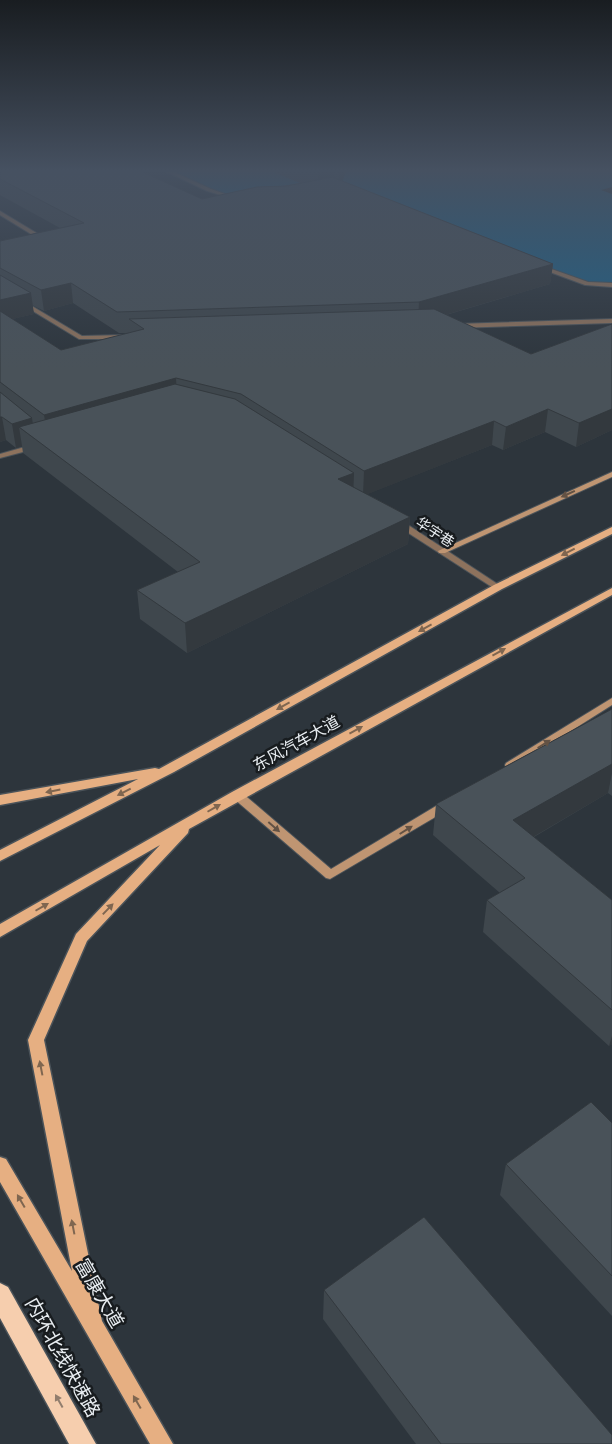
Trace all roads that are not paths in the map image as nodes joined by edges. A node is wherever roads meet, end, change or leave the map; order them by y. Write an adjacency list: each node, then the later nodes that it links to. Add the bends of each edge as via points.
1 (39, 236): 2 (street, via 50,243)
2 (42, 245)
3 (533, 264): 4 (street, via 587,284)
4 (612, 285)
5 (0, 289): 8 (street, via 81,338)
6 (612, 321): 7 (street)
7 (445, 326)
8 (130, 337)
9 (45, 443): 10 (street)
10 (0, 456)
11 (612, 474): 14 (street, one-way to 14)
12 (393, 520): 14 (street, 华宇巷)
13 (612, 530): 15 (main road, one-way to 15)
14 (442, 551): 15 (street, 华宇巷)
15 (498, 587): 18 (main road, one-way to 18)
16 (612, 591): 20 (main road, 东风汽车大道, one-way to 16)
17 (612, 701): 19 (street, one-way to 17)
18 (169, 769): 21 (main road, one-way to 21); 24 (main road, one-way to 24)
19 (503, 769)
20 (237, 795): 22 (street, one-way to 22, via 330,875); 23 (main road, 东风汽车大道, one-way to 20)
21 (0, 800)
22 (453, 801)
23 (192, 820): 25 (main road, 东风汽车大道, one-way to 23); 28 (main road, one-way to 23, via 36,1040 81,938)
24 (0, 856)
25 (0, 931)
26 (0, 1165): 28 (main road, 富康大道, one-way to 26)
27 (0, 1295): 29 (highway, 内环北线快速路, one-way to 27)
28 (94, 1327): 30 (main road, 富康大道, one-way to 28)
29 (83, 1444)
30 (162, 1444)

